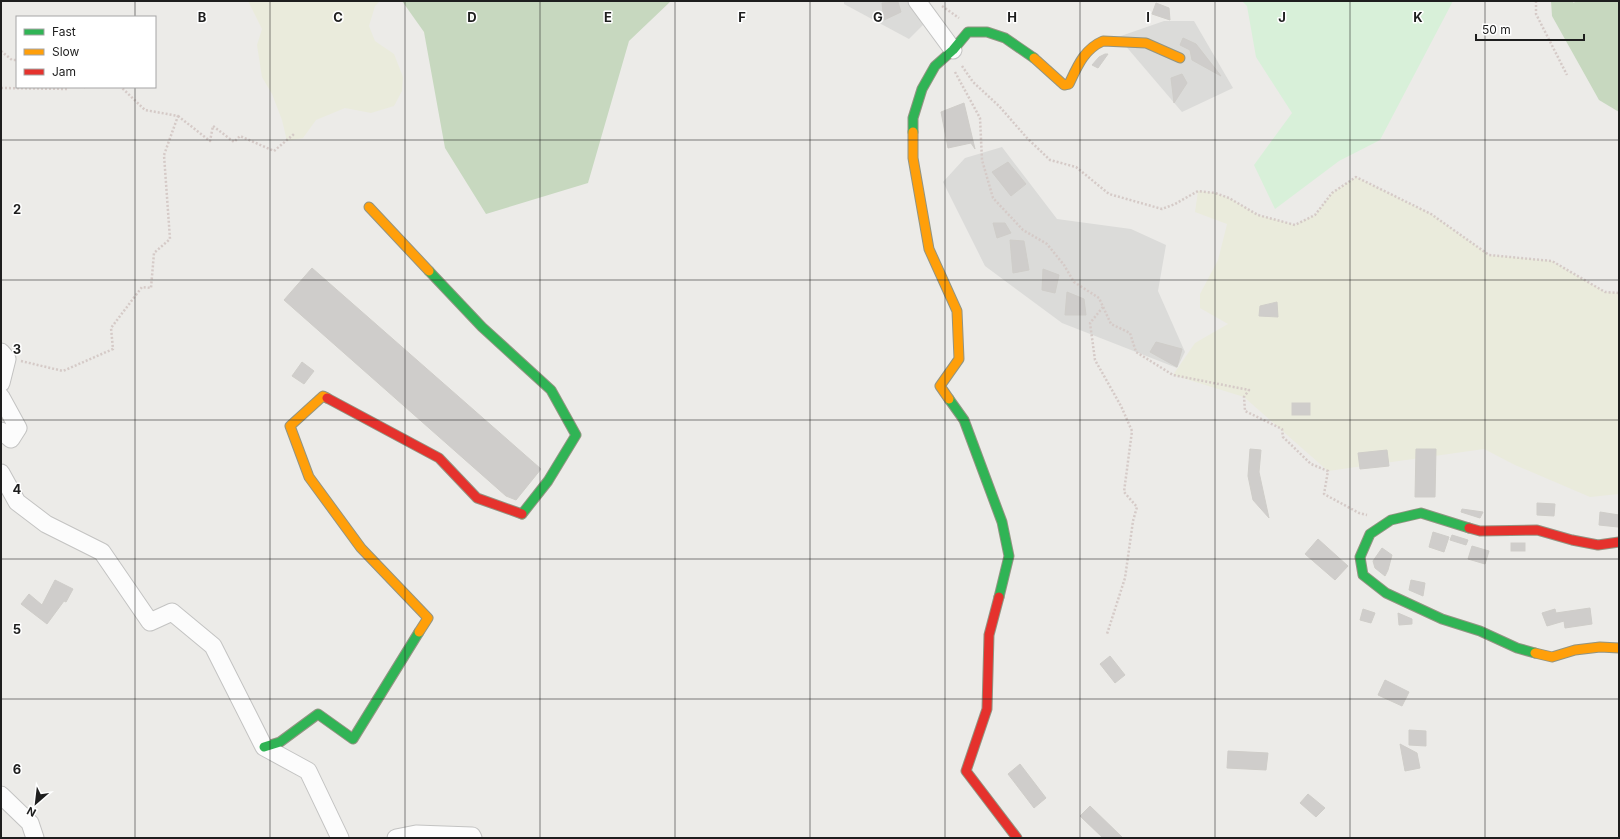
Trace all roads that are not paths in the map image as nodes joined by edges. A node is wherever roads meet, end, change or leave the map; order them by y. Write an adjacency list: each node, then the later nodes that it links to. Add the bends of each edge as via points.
1 (918, 1): 2 (street)
2 (950, 53): 3 (street, via 968,32 987,32 1005,38 1023,50 1064,85 1069,84 1086,52 1097,42 1146,43); 18 (street, via 935,66 922,89 914,118 913,158 929,249 957,311 959,359 940,386 964,420 1002,522 1009,556 989,634 987,709 966,771)
3 (1180, 58)
4 (369, 208): 12 (street, via 482,327 551,390 576,435 548,482 521,515 477,498 439,458 323,396 290,426 309,477 361,548 428,618 353,739 318,714 280,742)
5 (4, 355): 6 (street)
6 (1, 383)
7 (1, 397): 8 (street, via 18,428 11,439)
8 (1, 431)
9 (1, 473): 12 (street, via 17,502 46,524 102,552 150,622 172,612 213,646)
10 (1619, 542): 11 (street, via 1598,545 1537,530 1480,531 1421,512 1391,520 1370,534 1360,557 1363,575 1386,594 1517,648 1552,657 1575,650)
11 (1619, 648)
12 (264, 747): 15 (street, via 308,771)
13 (1, 795): 14 (street, via 30,823)
14 (36, 838)
15 (340, 838)
16 (396, 838): 17 (street, via 416,834)
17 (474, 838)
18 (1018, 838)

